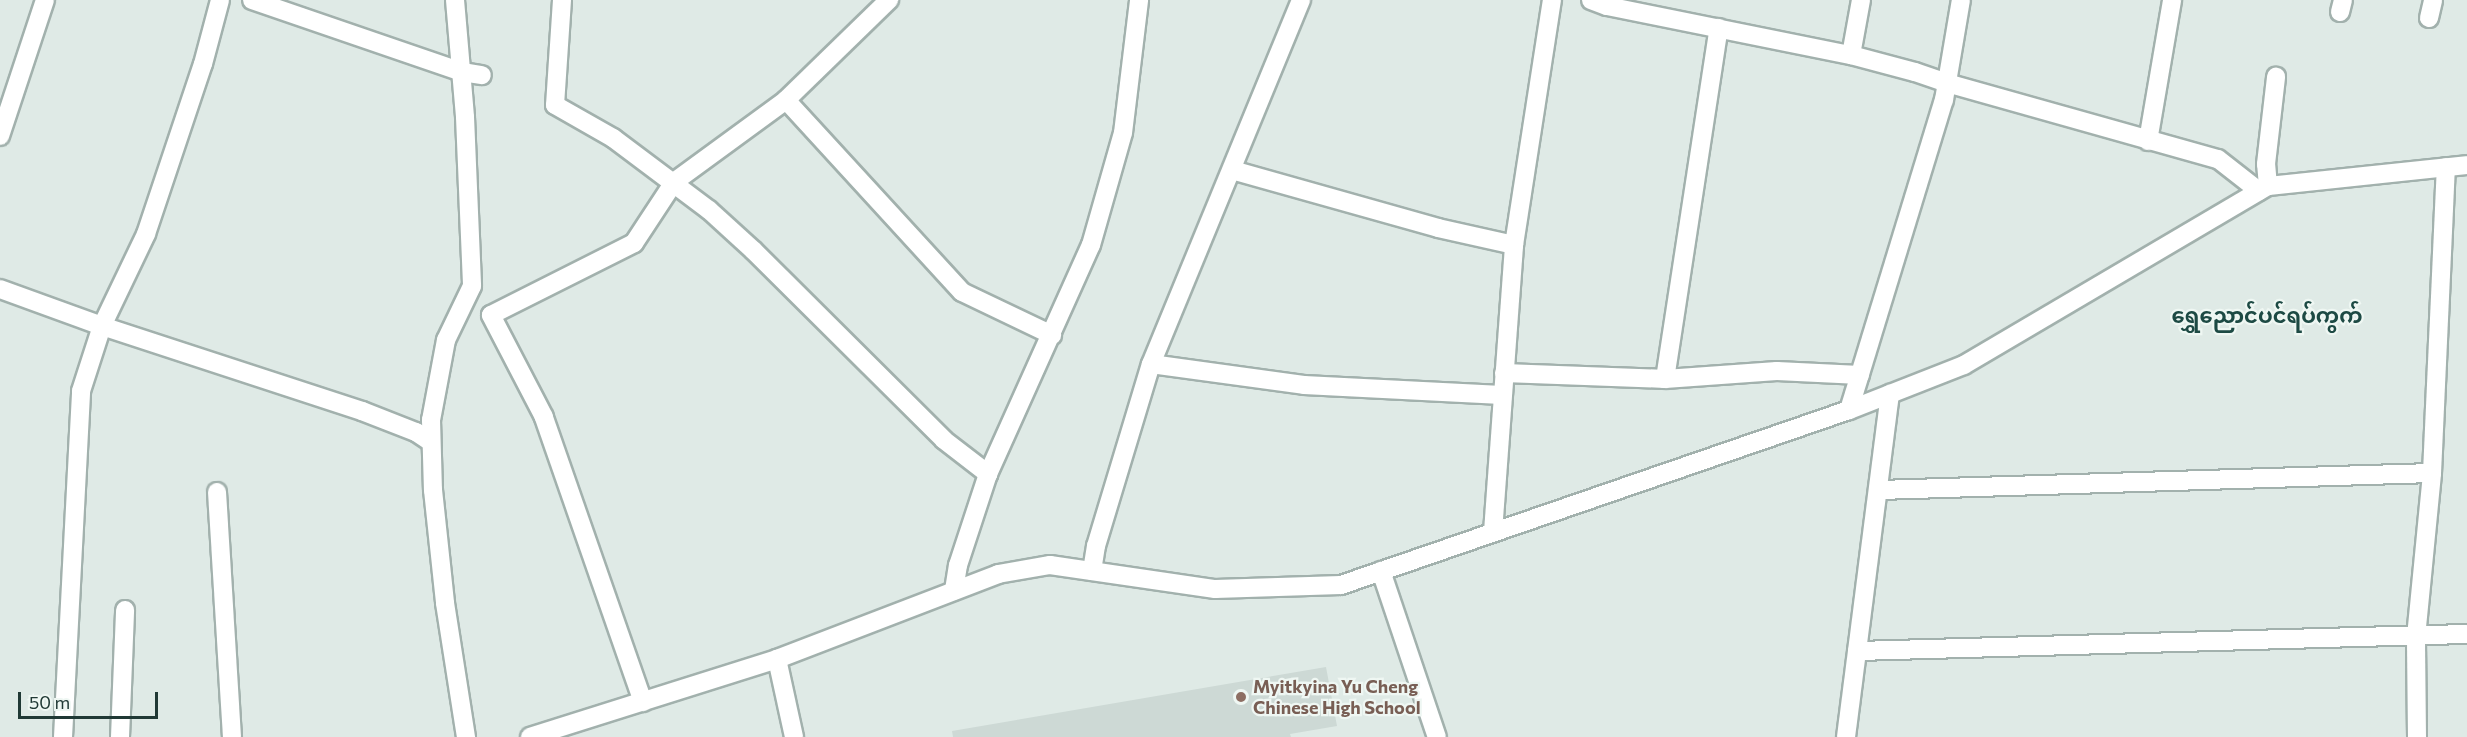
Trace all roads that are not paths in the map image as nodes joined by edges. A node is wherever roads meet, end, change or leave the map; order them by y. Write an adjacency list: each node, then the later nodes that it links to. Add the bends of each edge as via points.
1 (45, 0): 23 (street)
2 (220, 0): 33 (street, via 203,64 146,234)
3 (252, 0): 18 (street)
4 (455, 0): 18 (street)
5 (562, 0): 29 (street, via 555,105 613,138)
6 (889, 0): 22 (street)
7 (1139, 0): 34 (street, via 1123,133 1091,245)
8 (1301, 0): 28 (street)
9 (1552, 0): 31 (street)
10 (1591, 0): 16 (street)
11 (1861, 0): 17 (street)
12 (1961, 0): 21 (street)
13 (2172, 0): 25 (street)
14 (2433, 0): 15 (street)
15 (2429, 18)
16 (1719, 28): 17 (street); 38 (street)
17 (1851, 55): 21 (street)
18 (462, 72): 19 (street); 42 (street, via 472,286 446,340 430,420)
19 (482, 75)
20 (2276, 76): 30 (street)
21 (1947, 83): 25 (street); 37 (street)
22 (786, 100): 29 (street); 34 (street, via 962,292)
23 (4, 109): 24 (street)
24 (0, 136)
25 (2148, 141): 30 (street, via 2218,159)
26 (2467, 165): 27 (street)
27 (2446, 167): 30 (street); 43 (street)
28 (1232, 170): 31 (street, via 1438,228); 35 (street)
29 (674, 182): 44 (street, via 753,250 944,440); 56 (street, via 634,243 491,315 544,417)
30 (2264, 188): 39 (street, via 1964,365)
31 (1514, 245): 36 (street)
32 (0, 289): 33 (street)
33 (102, 326): 42 (street, via 362,411); 57 (street, via 81,391)
34 (1052, 335): 44 (street)
35 (1151, 364): 40 (street, via 1304,385); 48 (street)
36 (1504, 373): 38 (street); 40 (street)
37 (1860, 375): 38 (street, via 1777,370); 41 (street)
38 (1665, 379)
39 (1890, 394): 41 (street); 45 (street)
40 (1503, 395): 47 (street)
41 (1849, 410): 47 (street)
42 (432, 442): 60 (street, via 433,490 446,603)
43 (2432, 473): 45 (street); 53 (street)
44 (988, 474): 50 (street, via 958,565)
45 (1879, 490): 54 (street)
46 (217, 492): 59 (street)
47 (1493, 532): 49 (street)
48 (1092, 571): 49 (street, via 1215,589 1341,585); 50 (street, via 1050,565 998,574)
49 (1381, 571): 63 (street)
50 (954, 591): 55 (street)
51 (125, 610): 58 (street)
52 (2467, 634): 53 (street)
53 (2416, 637): 54 (street); 65 (street)
54 (1857, 651): 64 (street)
55 (777, 659): 56 (street); 62 (street)
56 (643, 702): 61 (street)
57 (63, 737)
58 (120, 737)
59 (232, 737)
60 (466, 737)
61 (530, 737)
62 (794, 737)
63 (1437, 737)
64 (1846, 737)
65 (2417, 737)

